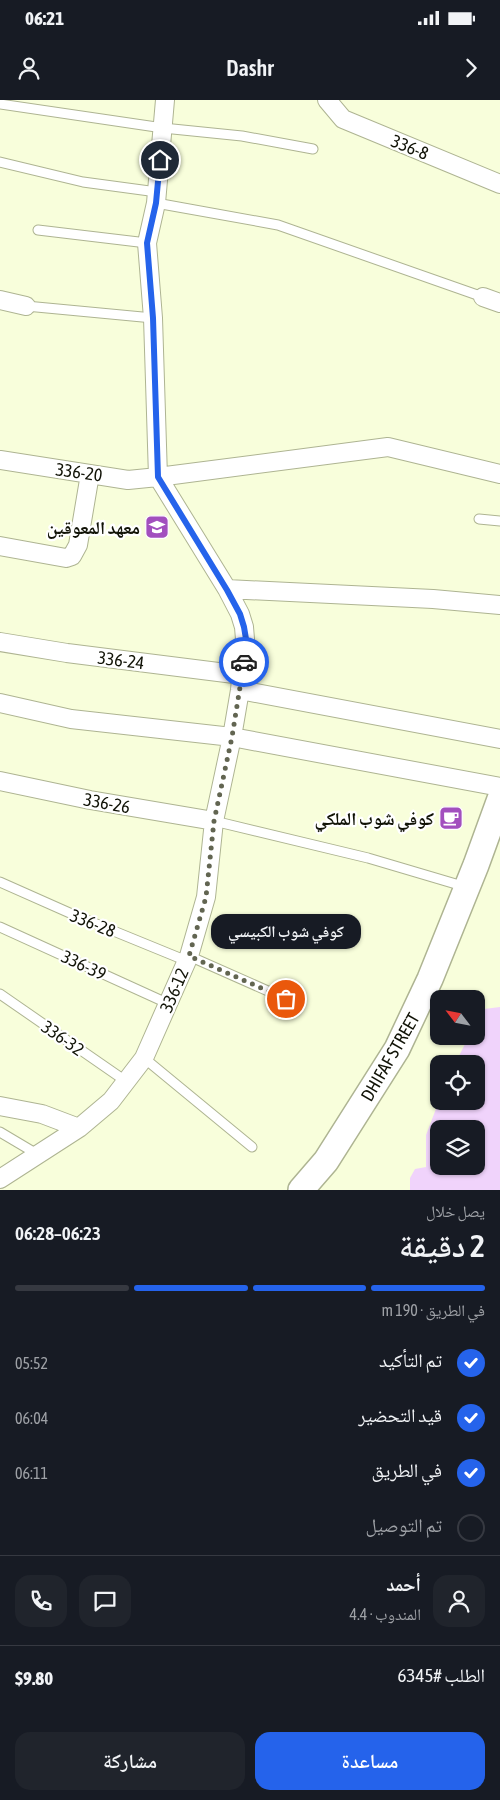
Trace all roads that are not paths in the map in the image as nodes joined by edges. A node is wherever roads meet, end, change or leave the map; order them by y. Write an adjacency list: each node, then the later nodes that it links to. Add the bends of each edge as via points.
1 (165, 100): 4 (street, 336-12)
2 (327, 100): 7 (street, 336-8, via 343,119)
3 (0, 104): 4 (lane)
4 (163, 128): 5 (lane, via 242,136); 8 (street, 336-12)
5 (313, 149)
6 (0, 162): 8 (lane)
7 (500, 184)
8 (157, 197): 10 (street, 336-12); 11 (lane, via 278,225)
9 (38, 230): 10 (lane)
10 (147, 243): 15 (street, 336-12)
11 (483, 297): 13 (street)
12 (0, 300): 14 (street)
13 (500, 304)
14 (26, 306): 15 (lane)
15 (153, 318): 19 (street, 336-12)
16 (0, 460): 17 (street, 336-20)
17 (90, 474): 19 (street, 336-20, via 128,480); 22 (street, via 78,546 72,556 66,558)
18 (500, 474): 19 (street, 336-20, via 388,447)
19 (158, 477): 23 (street, 336-12)
20 (479, 519): 21 (lane)
21 (500, 521)
22 (0, 546)
23 (227, 590): 24 (street, via 434,598); 26 (street, 336-12, via 240,614 246,639)
24 (500, 605)
25 (0, 642): 26 (street, 336-24)
26 (241, 683): 28 (street, 336-12); 29 (street, 336-24)
27 (0, 703): 28 (street, via 71,719)
28 (232, 737): 31 (street); 33 (street, 336-12)
29 (500, 739)
30 (0, 781): 33 (street, 336-26)
31 (500, 787)
32 (500, 799): 35 (street, DHIFAF STREET)
33 (214, 821): 35 (lane, via 368,858); 37 (street, 336-12, via 206,897)
34 (0, 882): 37 (lane, 336-28, via 72,914)
35 (467, 887): 49 (street, DHIFAF STREET, via 397,1050 326,1161)
36 (0, 927): 40 (lane, 336-39)
37 (188, 958): 39 (lane, 336-28); 40 (street, 336-12)
38 (0, 994): 42 (lane, 336-32)
39 (286, 999)
40 (169, 1004): 41 (street, 336-12)
41 (144, 1058): 42 (street, 336-12); 46 (lane)
42 (127, 1082): 44 (street, 336-12, via 111,1101)
43 (0, 1106): 44 (street, via 42,1114)
44 (79, 1128): 47 (street, 336-12)
45 (0, 1132): 47 (lane)
46 (252, 1147)
47 (37, 1154): 48 (street, 336-12)
48 (0, 1179)
49 (301, 1190)

